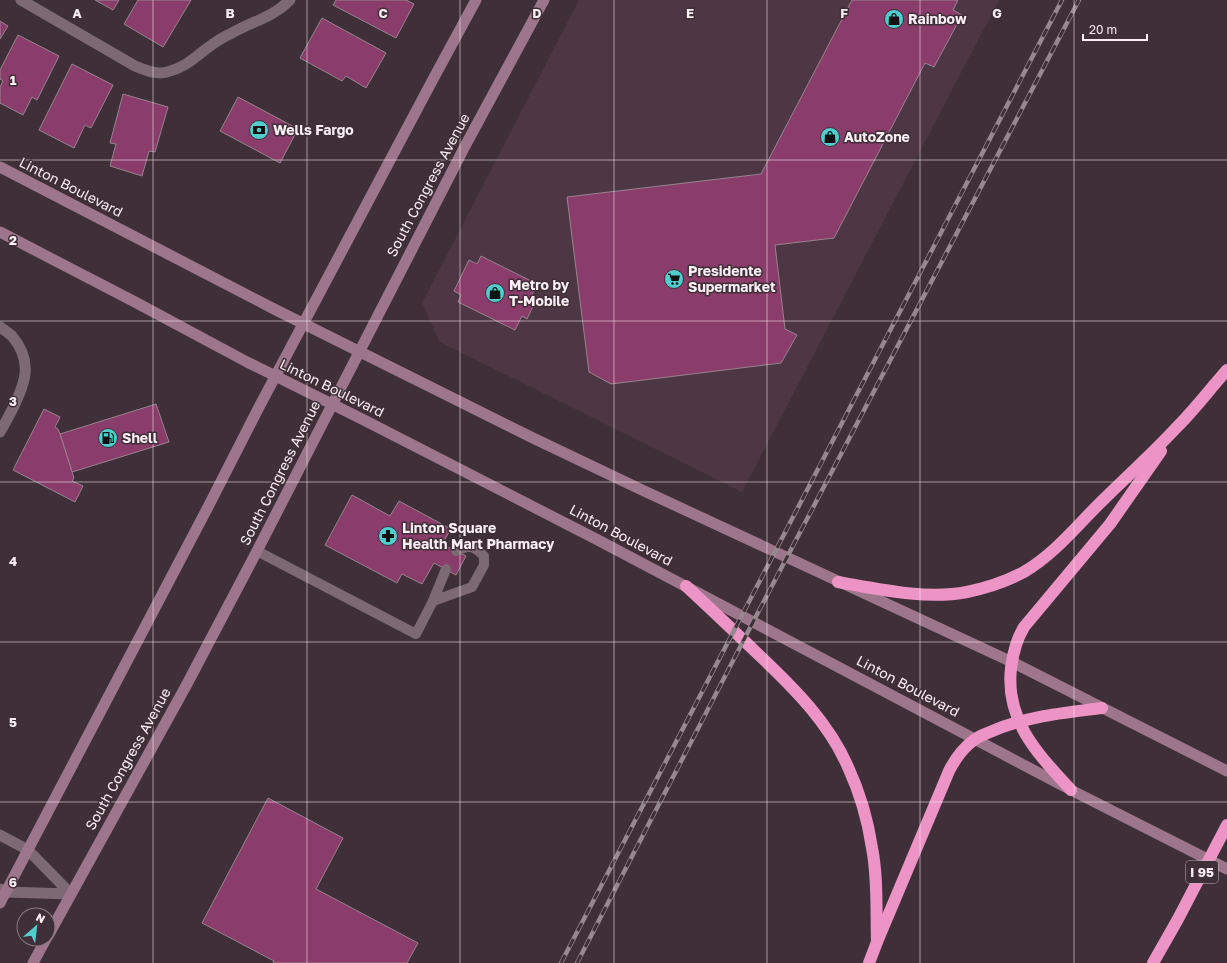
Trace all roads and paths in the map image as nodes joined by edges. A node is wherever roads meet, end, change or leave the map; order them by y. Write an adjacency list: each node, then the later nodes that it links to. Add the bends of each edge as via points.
1 (21, 0): 2 (street, via 135,66 150,72 165,73 180,69 232,32 261,20)
2 (290, 0)
3 (476, 0): 7 (main road)
4 (544, 0): 9 (main road, South Congress Avenue)
5 (0, 167): 7 (main road, Linton Boulevard)
6 (0, 232): 11 (main road, Linton Boulevard)
7 (304, 324): 9 (main road, Linton Boulevard); 11 (main road)
8 (0, 327): 14 (street, via 11,335 20,348 25,364 25,379)
9 (359, 351): 12 (main road, South Congress Avenue); 18 (main road, Linton Boulevard, via 594,468)
10 (1227, 370): 13 (highway)
11 (275, 377): 12 (main road, Linton Boulevard); 29 (main road)
12 (332, 405): 15 (main road, South Congress Avenue); 19 (main road, Linton Boulevard)
13 (1178, 427): 18 (highway, via 1058,545 1041,560 1009,579 966,592 932,594 900,593); 21 (highway, via 1110,524 1024,627 1019,635)
14 (0, 432)
15 (257, 551): 20 (lane, via 416,634); 32 (main road, South Congress Avenue)
16 (456, 551): 20 (lane, via 466,546 477,548 484,556 484,565 472,587)
17 (446, 570): 20 (lane)
18 (838, 582): 21 (main road, Linton Boulevard)
19 (686, 586): 24 (main road, Linton Boulevard); 35 (highway, via 795,689 822,723 848,767 859,794 873,850)
20 (433, 601)
21 (1012, 662): 22 (main road, Linton Boulevard); 23 (highway, via 1011,696)
22 (1102, 708): 23 (highway); 25 (main road, Linton Boulevard)
23 (1018, 721): 24 (highway); 26 (highway, via 1029,741)
24 (975, 739): 26 (main road, Linton Boulevard); 35 (highway, via 959,754 949,771)
25 (1227, 771)
26 (1071, 790): 30 (main road, Linton Boulevard)
27 (1227, 825): 39 (highway, I 95)
28 (0, 835): 29 (street)
29 (28, 850): 31 (main road); 32 (street)
30 (1227, 869)
31 (3, 890): 32 (street); 33 (main road)
32 (71, 894): 34 (main road, South Congress Avenue)
33 (0, 903)
34 (56, 921)
35 (877, 942): 38 (highway)
36 (42, 947): 37 (main road)
37 (33, 963)
38 (869, 963)
39 (1153, 963)

